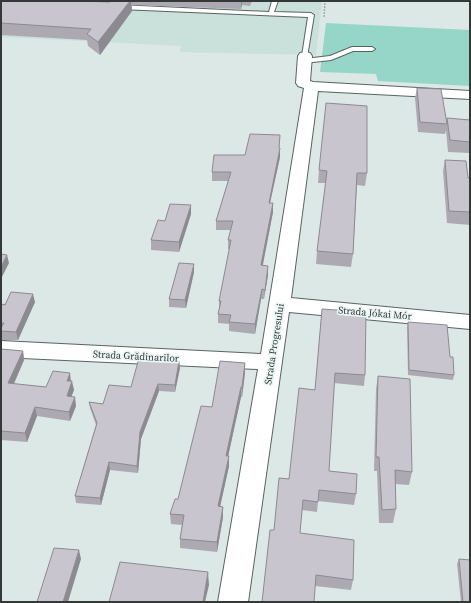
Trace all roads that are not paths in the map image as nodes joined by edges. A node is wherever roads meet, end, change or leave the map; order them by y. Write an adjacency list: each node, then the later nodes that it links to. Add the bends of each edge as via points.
1 (275, 1): 3 (lane)
2 (109, 6): 3 (lane)
3 (271, 13): 5 (lane, via 310,15)
4 (372, 49): 5 (lane, via 352,49 331,58)
5 (305, 58): 6 (street, via 303,83)
6 (311, 86): 7 (street); 8 (street, Strada Progresului)
7 (470, 95)
8 (280, 304): 9 (street, Strada Jókai Mór); 11 (street, Strada Progresului)
9 (470, 322)
10 (1, 349): 11 (street, Strada Grădinarilor)
11 (270, 362): 12 (street, Strada Progresului)
12 (233, 602)

